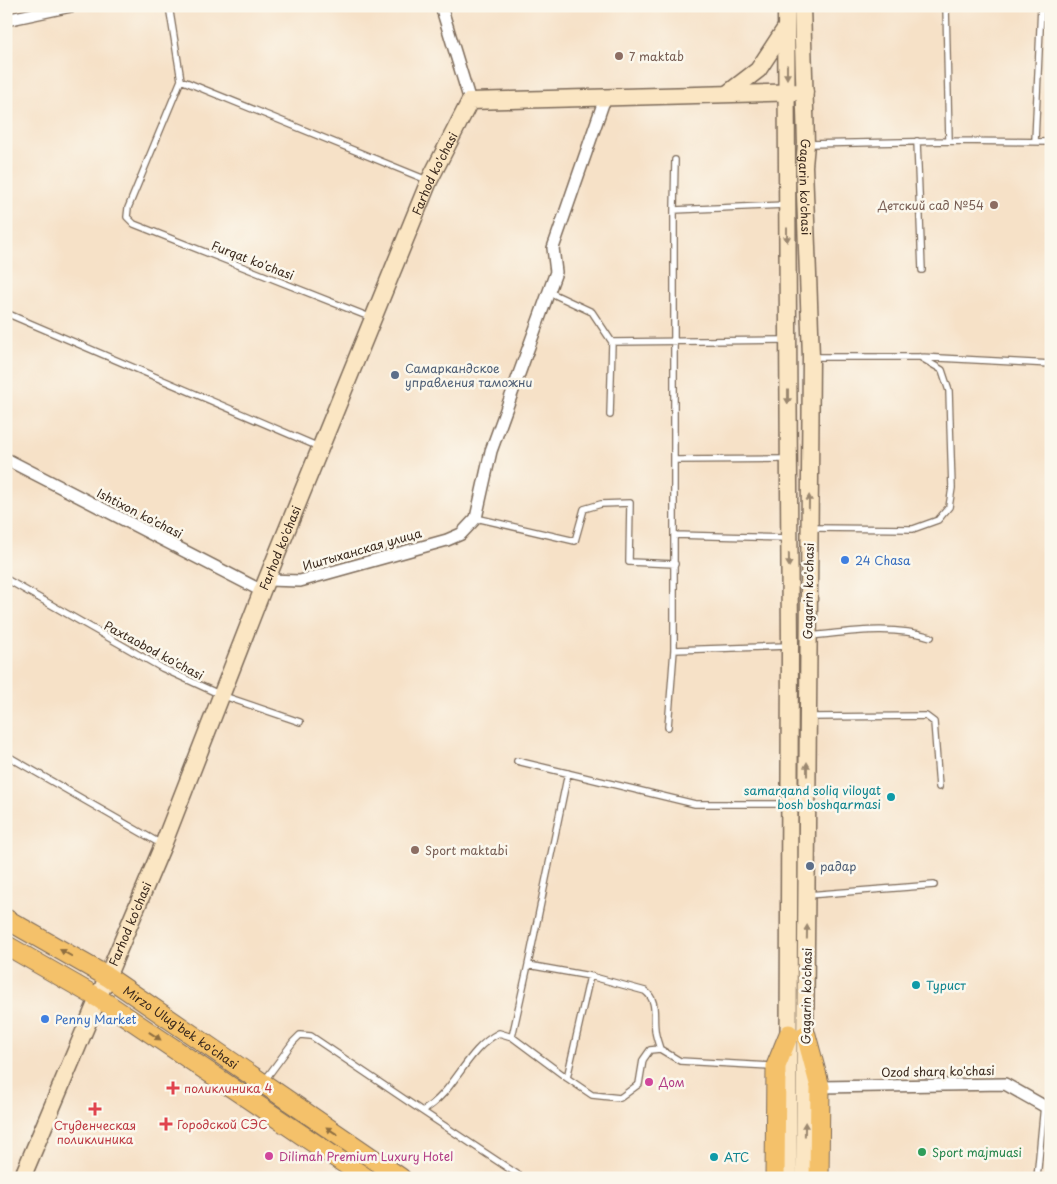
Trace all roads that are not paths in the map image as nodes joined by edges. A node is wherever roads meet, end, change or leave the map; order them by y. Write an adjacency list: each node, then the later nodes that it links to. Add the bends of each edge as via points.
1 (71, 6): 8 (street)
2 (169, 6): 10 (lane)
3 (441, 6): 15 (street)
4 (786, 6): 9 (main road, Gagarin ko'chasi)
5 (802, 6): 11 (main road, Gagarin ko'chasi)
6 (946, 6): 16 (lane)
7 (1041, 6): 17 (lane)
8 (6, 20)
9 (787, 26): 12 (main road, via 758,70); 13 (main road, Gagarin ko'chasi, one-way to 13)
10 (181, 80): 22 (lane); 28 (lane, Furqat ko'chasi, via 127,217 134,224)
11 (805, 92): 13 (main road); 20 (main road, Gagarin ko'chasi)
12 (728, 93): 13 (main road); 14 (main road)
13 (786, 93): 23 (main road, Gagarin ko'chasi)
14 (605, 98): 15 (main road); 26 (street, via 554,248 556,272)
15 (470, 101): 22 (main road, Farhod ko'chasi)
16 (949, 141): 17 (lane); 18 (lane)
17 (1035, 141): 19 (lane)
18 (918, 142): 20 (lane); 25 (lane)
19 (1051, 142)
20 (806, 144): 32 (main road, Gagarin ko'chasi, via 804,166)
21 (675, 160): 24 (lane)
22 (429, 181): 28 (main road, Farhod ko'chasi)
23 (787, 205): 24 (lane); 29 (main road, Gagarin ko'chasi, one-way to 29)
24 (674, 210): 31 (lane)
25 (922, 270)
26 (549, 292): 30 (lane, via 592,312); 40 (street, via 491,451)
27 (6, 313): 36 (lane)
28 (373, 319): 36 (main road, Farhod ko'chasi)
29 (788, 340): 31 (lane); 38 (main road, Gagarin ko'chasi, one-way to 38)
30 (612, 342): 31 (lane); 35 (lane)
31 (674, 343): 39 (lane)
32 (811, 357): 33 (lane); 41 (main road, Gagarin ko'chasi, one-way to 32)
33 (920, 357): 34 (lane); 41 (lane, via 942,370 949,391 952,488 949,507 938,520 913,528)
34 (1051, 364)
35 (610, 415)
36 (320, 448): 46 (main road, Farhod ko'chasi)
37 (6, 459): 46 (street, Ishtixon ko'chasi)
38 (788, 459): 39 (lane); 43 (main road, Gagarin ko'chasi)
39 (674, 460): 42 (lane)
40 (476, 518): 44 (lane, via 575,542 584,509 601,504 630,503 629,562); 46 (street, Иштыханская улица, via 461,534 300,581)
41 (809, 528): 47 (main road, Gagarin ko'chasi)
42 (674, 535): 43 (lane); 44 (lane)
43 (788, 538): 49 (main road, Gagarin ko'chasi, one-way to 49)
44 (674, 564): 50 (lane)
45 (6, 579): 51 (lane, Paxtaobod ko'chasi, via 162,668)
46 (265, 585): 51 (main road, Farhod ko'chasi)
47 (808, 636): 48 (lane, via 877,630 911,631); 52 (main road, Gagarin ko'chasi)
48 (931, 637)
49 (790, 646): 50 (lane); 59 (main road, Gagarin ko'chasi)
50 (674, 650): 54 (lane)
51 (221, 695): 53 (lane, Paxtaobod ko'chasi); 60 (main road, Farhod ko'chasi)
52 (808, 717): 58 (lane, via 926,716 934,722); 62 (main road, Gagarin ko'chasi, one-way to 52)
53 (300, 722)
54 (668, 727)
55 (6, 755): 60 (lane)
56 (517, 762): 57 (lane)
57 (568, 773): 59 (lane, via 695,804); 65 (lane)
58 (939, 787)
59 (789, 804): 69 (main road, Gagarin ko'chasi)
60 (163, 845): 67 (main road, Farhod ko'chasi)
61 (934, 885): 62 (lane)
62 (808, 895): 69 (main road, Gagarin ko'chasi, one-way to 62)
63 (6, 919): 67 (main road, Mirzo Ulug'bek ko'chasi, one-way to 63)
64 (6, 945): 68 (main road, Mirzo Ulug'bek ko'chasi)
65 (528, 965): 66 (lane); 70 (lane)
66 (590, 976): 71 (lane, via 645,991 652,996); 73 (lane)
67 (108, 977): 68 (main road, Farhod ko'chasi); 74 (main road, Mirzo Ulug'bek ko'chasi)
68 (100, 999): 80 (main road, Farhod ko'chasi); 81 (main road, Mirzo Ulug'bek ko'chasi, one-way to 81)
69 (798, 1035): 72 (main road); 75 (main road); 86 (main road, Gagarin ko'chasi, one-way to 69)
70 (512, 1037): 73 (lane); 77 (lane, via 499,1033 489,1038 434,1105)
71 (660, 1048): 72 (lane, via 680,1061); 73 (lane, via 650,1050 643,1060 639,1084 620,1098 592,1095)
72 (783, 1066): 84 (main road); 85 (main road)
73 (567, 1078)
74 (263, 1084): 77 (lane, via 300,1035 311,1036); 82 (main road, Mirzo Ulug'bek ko'chasi, one-way to 74)
75 (820, 1087): 76 (street, Ozod sharq ko'chasi, via 1005,1084); 87 (main road)
76 (1047, 1107): 88 (lane)
77 (422, 1111): 83 (lane)
78 (6, 1173): 79 (lane)
79 (17, 1178)
80 (22, 1178)
81 (366, 1178)
82 (402, 1178)
83 (523, 1178)
84 (775, 1178)
85 (788, 1178)
86 (804, 1178)
87 (819, 1178)
88 (1037, 1178)

